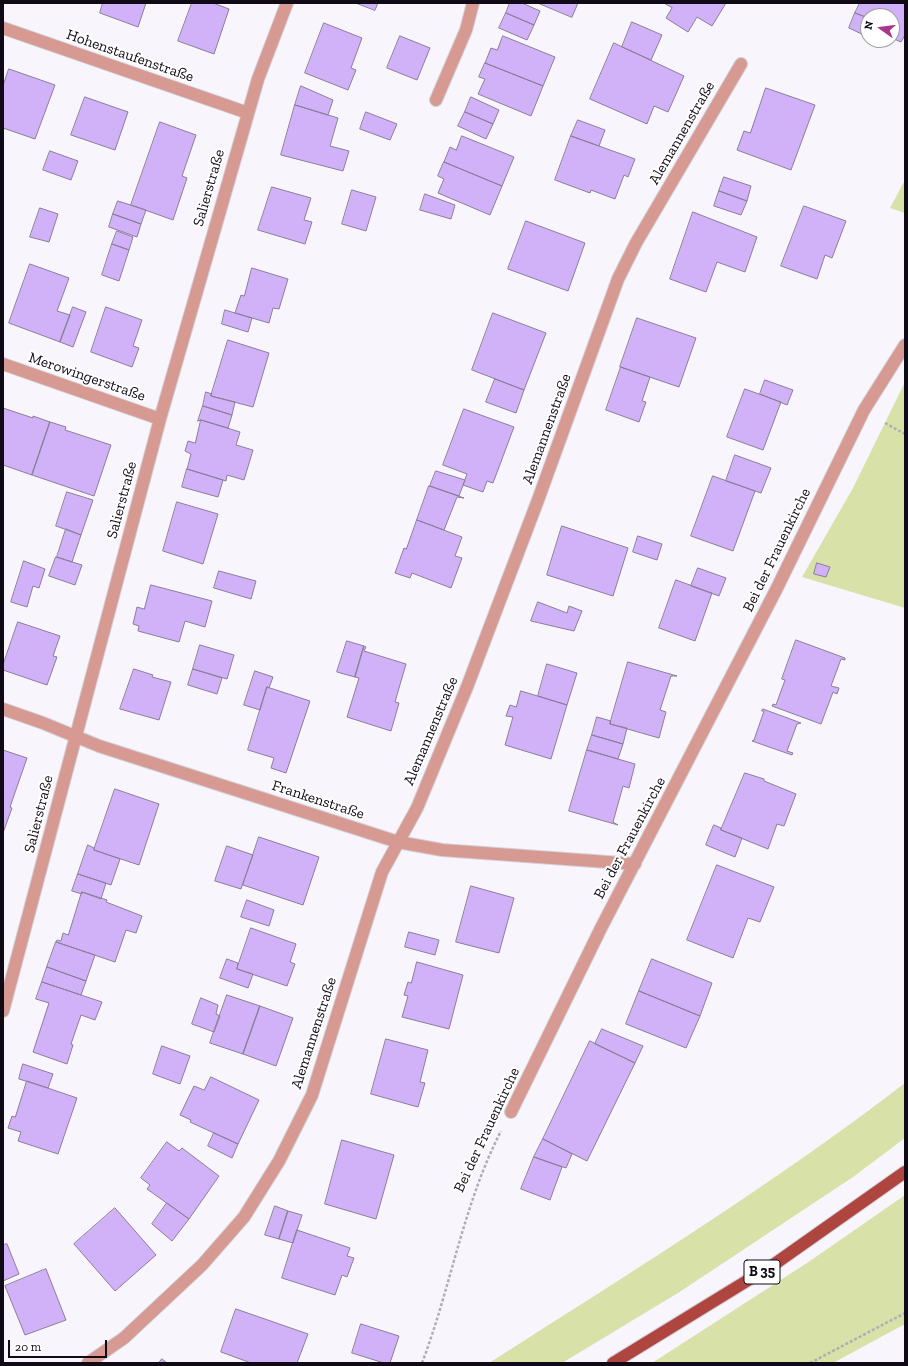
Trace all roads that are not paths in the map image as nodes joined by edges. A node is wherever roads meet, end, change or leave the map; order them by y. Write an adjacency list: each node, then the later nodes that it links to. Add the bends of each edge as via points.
1 (287, 3): 6 (street, Salierstraße)
2 (473, 3): 5 (street, via 466,30)
3 (3, 28): 6 (street, Hohenstaufenstraße)
4 (741, 64): 12 (street, Alemannenstraße, via 636,243 618,279 467,688 417,808)
5 (436, 100)
6 (248, 113): 9 (street, Salierstraße)
7 (905, 345): 13 (street, Bei der Frauenkirche, via 864,410 776,590)
8 (3, 364): 9 (street, Merowingerstraße)
9 (160, 419): 11 (street, Salierstraße)
10 (3, 709): 11 (street, Frankenstraße)
11 (75, 736): 12 (street, Frankenstraße, via 99,746); 14 (street, Salierstraße)
12 (398, 842): 13 (street, Frankenstraße, via 442,850); 17 (street, Alemannenstraße, via 382,872 312,1095 280,1161 244,1217 202,1265 124,1338)
13 (635, 864): 15 (street, Bei der Frauenkirche)
14 (3, 1010)
15 (511, 1112)
16 (905, 1172): 18 (main road, B 35, via 776,1263)
17 (88, 1363)
18 (613, 1363)

